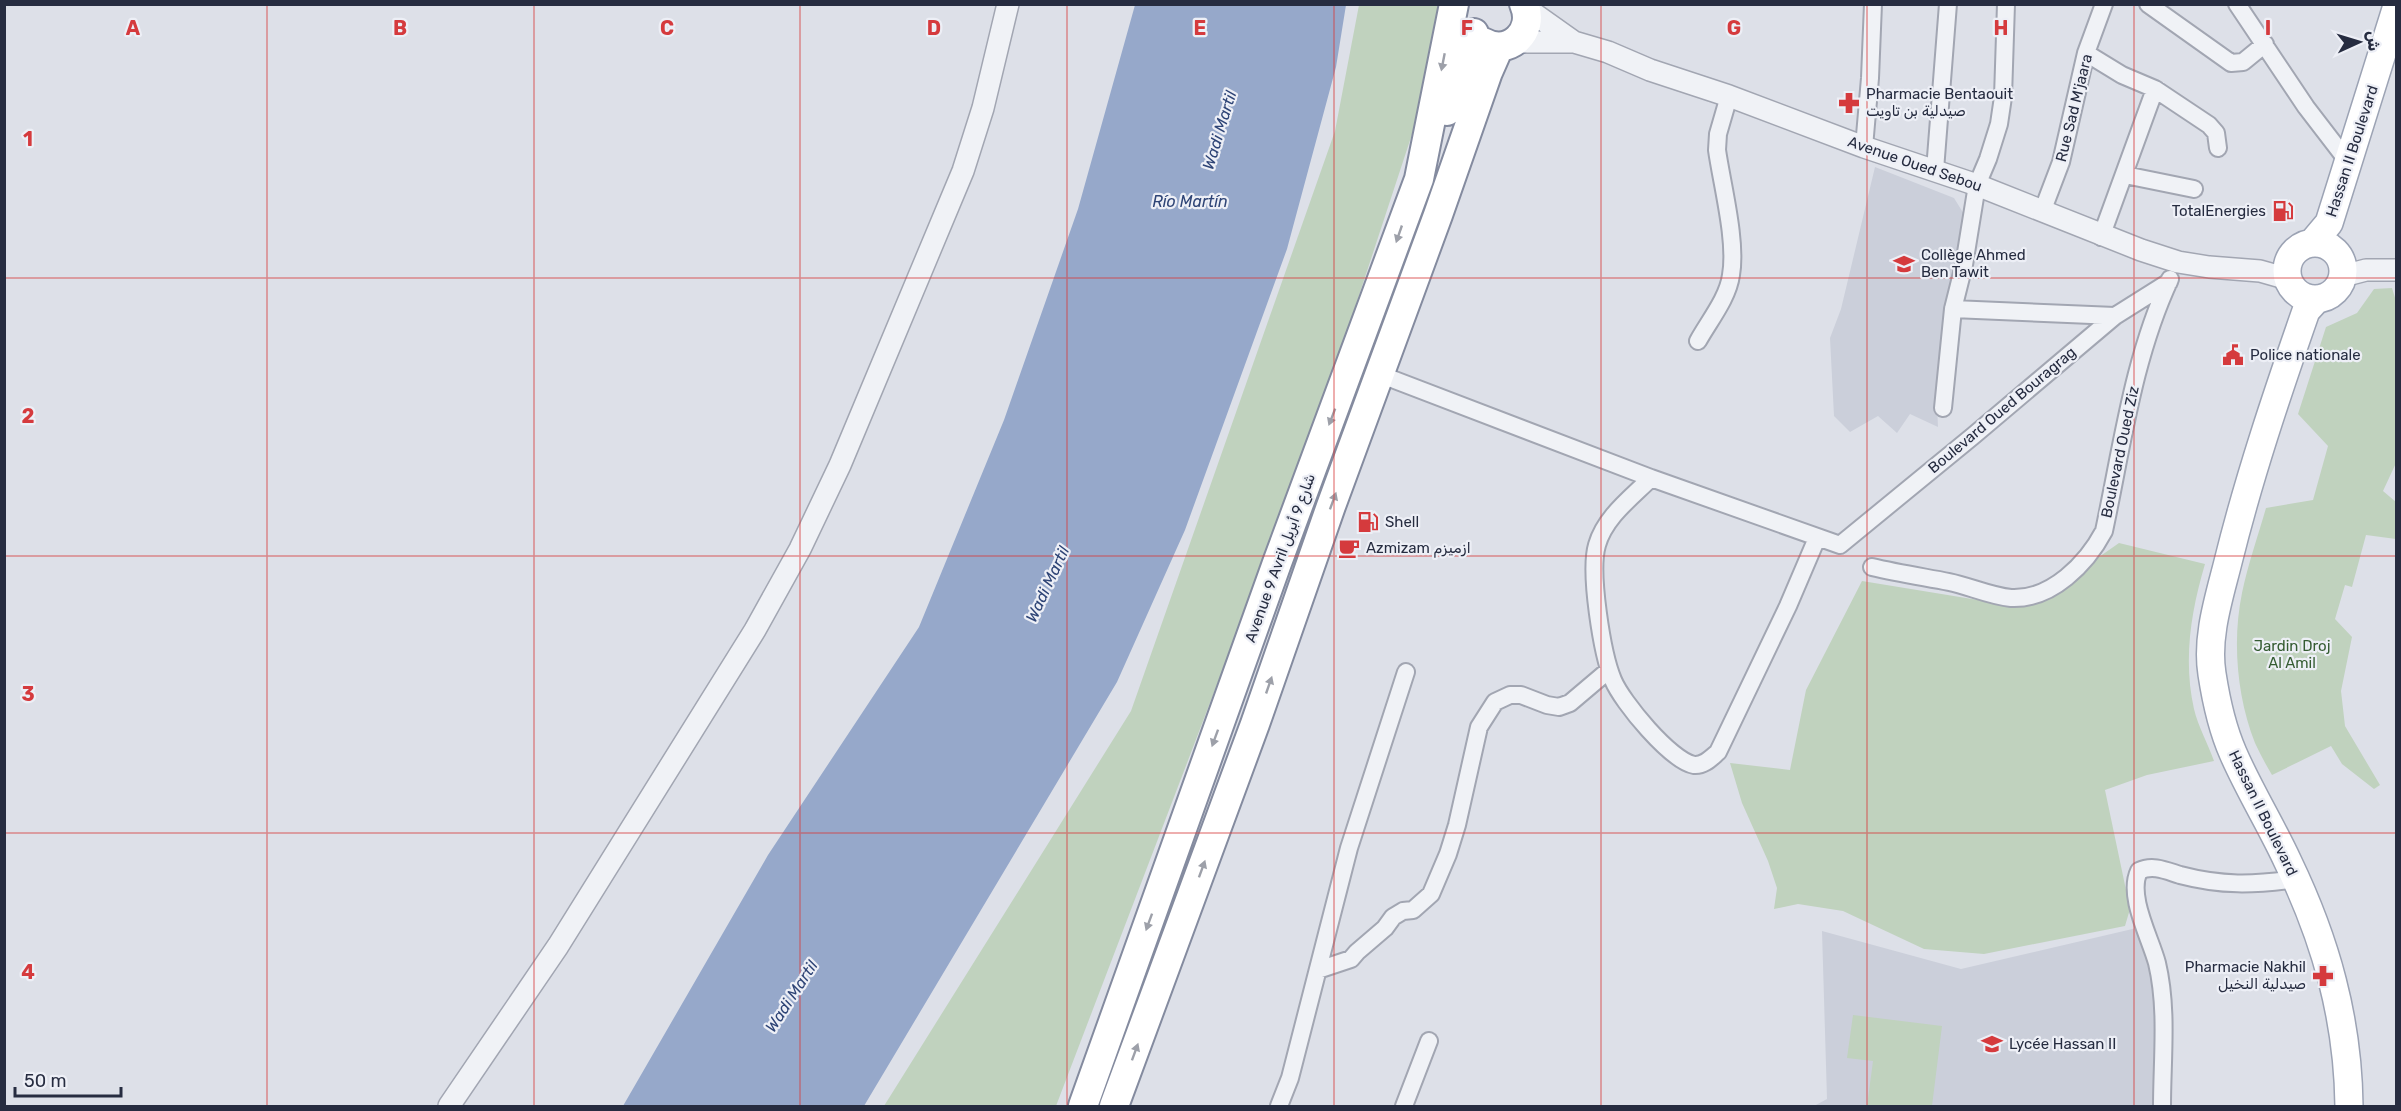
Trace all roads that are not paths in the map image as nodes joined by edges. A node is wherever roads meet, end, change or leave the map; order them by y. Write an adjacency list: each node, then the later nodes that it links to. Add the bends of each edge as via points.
1 (1008, 4): 47 (street, via 963,171 840,465 800,549 755,630 558,946)
2 (1454, 4): 24 (highway, Avenue 9 Avril شارع 9 أبريل, one-way to 24)
3 (1473, 4): 12 (highway, via 1469,17)
4 (1873, 4): 19 (street)
5 (1948, 4): 22 (street)
6 (2006, 4): 25 (street, via 1999,124)
7 (2104, 4): 16 (street, Rue Sad M'jaara)
8 (2148, 4): 15 (street, via 2231,63 2243,62)
9 (2237, 4): 15 (street)
10 (1525, 6): 13 (street, Avenue Oued Sebou); 14 (highway, Avenue 9 Avril شارع 9 أبريل, via 1525,30)
11 (2397, 9): 21 (main road, Hassan II Boulevard)
12 (1474, 33): 14 (highway, via 1489,46); 24 (highway)
13 (1574, 42): 14 (street, Avenue Oued Sebou); 18 (street, Avenue Oued Sebou)
14 (1507, 44): 37 (highway, Avenue 9 Avril شارع 9 أبريل, via 1488,72)
15 (2265, 44): 21 (street)
16 (2086, 53): 17 (street); 27 (street, Rue Sad M'jaara, via 2061,162)
17 (2155, 89): 20 (street, via 2209,125 2216,133); 23 (street)
18 (1730, 96): 19 (street, Avenue Oued Sebou); 36 (street, via 1717,150 1731,247 1731,275)
19 (1864, 147): 22 (street, Avenue Oued Sebou)
20 (2218, 148)
21 (2349, 163): 29 (main road, Hassan II Boulevard)
22 (1935, 170): 25 (street, Avenue Oued Sebou)
23 (2125, 175): 26 (street); 28 (street)
24 (1419, 179): 48 (highway, Avenue 9 Avril شارع 9 أبريل, one-way to 48)
25 (1977, 185): 27 (street, Avenue Oued Sebou); 34 (street)
26 (2194, 189)
27 (2043, 212): 28 (street, Avenue Oued Sebou)
28 (2102, 237): 30 (street, Avenue Oued Sebou)
29 (2338, 254): 31 (street); 33 (main road, via 2334,292); 33 (main road, via 2301,245 2292,254)
30 (2178, 262): 32 (street, Boulevard Oued Ziz); 33 (street, Avenue Oued Sebou, via 2260,271)
31 (2397, 270)
32 (2169, 282): 35 (street, Boulevard Oued Bouragrag); 41 (street, Boulevard Oued Ziz, via 2153,318 2136,377 2104,531 2093,551 2064,580 2045,590 2012,598)
33 (2300, 290): 44 (main road, Hassan II Boulevard, via 2217,602 2211,661 2218,708 2232,752)
34 (1953, 309): 35 (street); 38 (street)
35 (2115, 316): 40 (street, Boulevard Oued Bouragrag, via 1840,545)
36 (1698, 342)
37 (1379, 374): 39 (street); 49 (highway, Avenue 9 Avril شارع 9 أبريل, one-way to 37)
38 (1943, 408)
39 (1651, 478): 40 (street); 42 (street, via 1606,524 1596,546 1597,602)
40 (1817, 538): 42 (street, via 1718,752 1702,764 1693,765 1673,754 1621,697)
41 (1872, 567)
42 (1609, 670): 45 (street, via 1570,703 1547,705 1521,695 1495,702 1479,727 1457,825 1431,894 1413,910 1394,917 1352,959)
43 (1406, 672): 45 (street, via 1349,848)
44 (2296, 879): 52 (street, via 2236,885 2152,867 2139,871 2135,894 2162,989); 53 (main road, Hassan II Boulevard, via 2325,956 2344,1030)
45 (1318, 970): 50 (street)
46 (1429, 1041): 51 (street)
47 (449, 1107)
48 (1083, 1107)
49 (1114, 1107)
50 (1280, 1107)
51 (1404, 1107)
52 (2162, 1107)
53 (2349, 1107)

